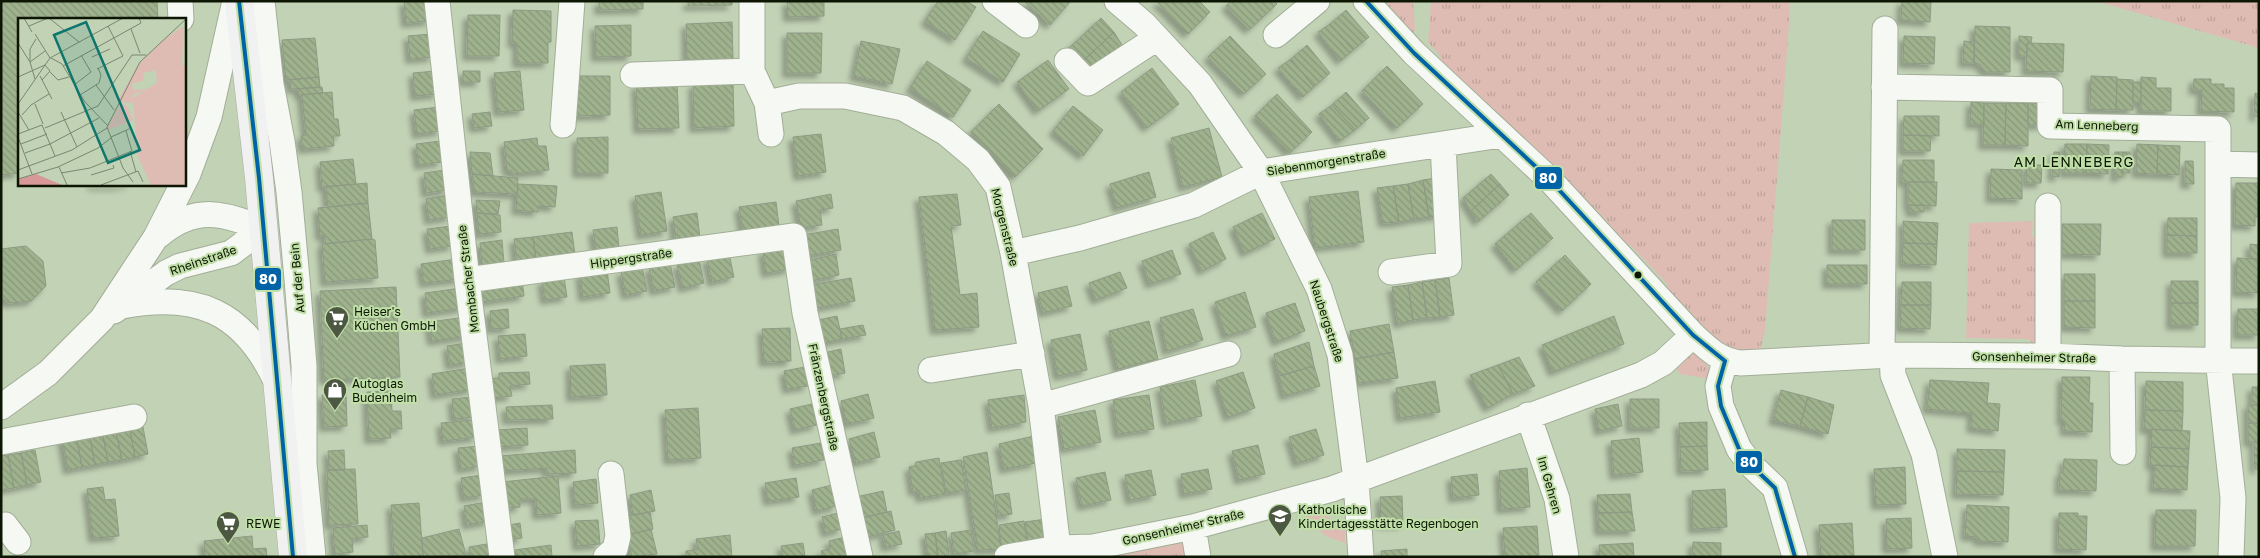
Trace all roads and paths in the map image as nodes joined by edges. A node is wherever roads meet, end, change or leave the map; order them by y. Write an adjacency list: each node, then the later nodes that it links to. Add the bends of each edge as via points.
1 (180, 1): 12 (street)
2 (235, 1): 29 (street, Rheinstraße, via 209,117)
3 (239, 1): 32 (main road)
4 (262, 1): 61 (street, Auf der Bein, via 298,279 304,366 304,464)
5 (437, 1): 37 (street, Mombacher Straße)
6 (572, 1): 22 (street)
7 (752, 1): 18 (street)
8 (995, 1): 13 (street)
9 (1117, 1): 16 (street, Naubergstraße)
10 (1317, 1): 15 (street)
11 (1366, 1): 24 (street, via 1414,53)
12 (182, 18)
13 (1026, 25)
14 (1885, 29): 20 (street)
15 (1276, 35)
16 (1157, 38): 17 (street, via 1088,83); 28 (street, Naubergstraße, via 1200,84)
17 (1067, 61)
18 (752, 71): 19 (street); 21 (street)
19 (633, 75)
20 (1884, 86): 26 (street, Am Lenneberg, via 2050,90 2050,126 2218,129); 42 (street)
21 (767, 102): 23 (street); 35 (street, Morgenstraße, via 799,96 845,96 902,108 946,133 978,160 998,187)
22 (563, 125)
23 (771, 134)
24 (1501, 135): 25 (street, Siebenmorgenstraße); 39 (street, via 1550,179)
25 (1443, 144): 28 (street, Siebenmorgenstraße); 36 (street, via 1449,264)
26 (2218, 164): 27 (street); 45 (street, Am Lenneberg)
27 (2259, 165)
28 (1261, 172): 35 (street, Siebenmorgenstraße, via 1194,205 1080,238); 57 (street, Naubergstraße, via 1319,289 1340,355)
29 (185, 180)
30 (182, 185): 34 (street, Rheinstraße)
31 (2048, 206): 43 (street)
32 (264, 229): 34 (street, Rheinstraße, via 230,216 204,214 179,221); 38 (street, Rheinstraße, via 232,253 180,266 166,273); 49 (main road)
33 (794, 236): 37 (street, Hippergstraße); 64 (street, Fränzenbergstraße, via 805,313)
34 (156, 238): 38 (street, Rheinstraße)
35 (1013, 253): 40 (street, Morgenstraße)
36 (1391, 272)
37 (467, 280): 62 (street, Mombacher Straße)
38 (112, 313): 49 (street, via 144,302 179,301 211,310 232,323 255,345); 50 (street, Rheinstraße)
39 (1693, 335): 47 (street); 52 (street, Gonsenheimer Straße, via 1656,368)
40 (1032, 354): 48 (street); 51 (street, Morgenstraße)
41 (1228, 354): 51 (street)
42 (1887, 356): 43 (street, Gonsenheimer Straße); 47 (street, Gonsenheimer Straße); 70 (street, via 1924,454)
43 (2048, 356): 44 (street, Gonsenheimer Straße)
44 (2122, 359): 45 (street, Gonsenheimer Straße); 55 (street)
45 (2218, 359): 46 (street, Gonsenheimer Straße); 71 (street, Am Lenneberg, via 2234,498)
46 (2259, 360)
47 (1725, 361): 69 (street, via 1718,386 1721,406 1739,449 1775,488)
48 (931, 370)
49 (278, 385): 60 (main road)
50 (10, 402)
51 (1041, 406): 59 (street, Morgenstraße)
52 (1528, 415): 57 (street, Gonsenheimer Straße); 68 (street, Im Gehren, via 1557,499)
53 (134, 417): 54 (street)
54 (1, 442)
55 (2123, 452)
56 (611, 474): 63 (street, via 618,536 615,549)
57 (1356, 480): 58 (street, Gonsenheimer Straße); 67 (street, Naubergstraße)
58 (1193, 527): 59 (street, Gonsenheimer Straße, via 1093,546); 66 (street)
59 (1058, 548): 65 (street, Gonsenheimer Straße)
60 (293, 557)
61 (313, 557)
62 (502, 557)
63 (606, 557)
64 (860, 557)
65 (1007, 557)
66 (1198, 557)
67 (1361, 557)
68 (1566, 557)
69 (1795, 557)
70 (1945, 557)
71 (2232, 557)

